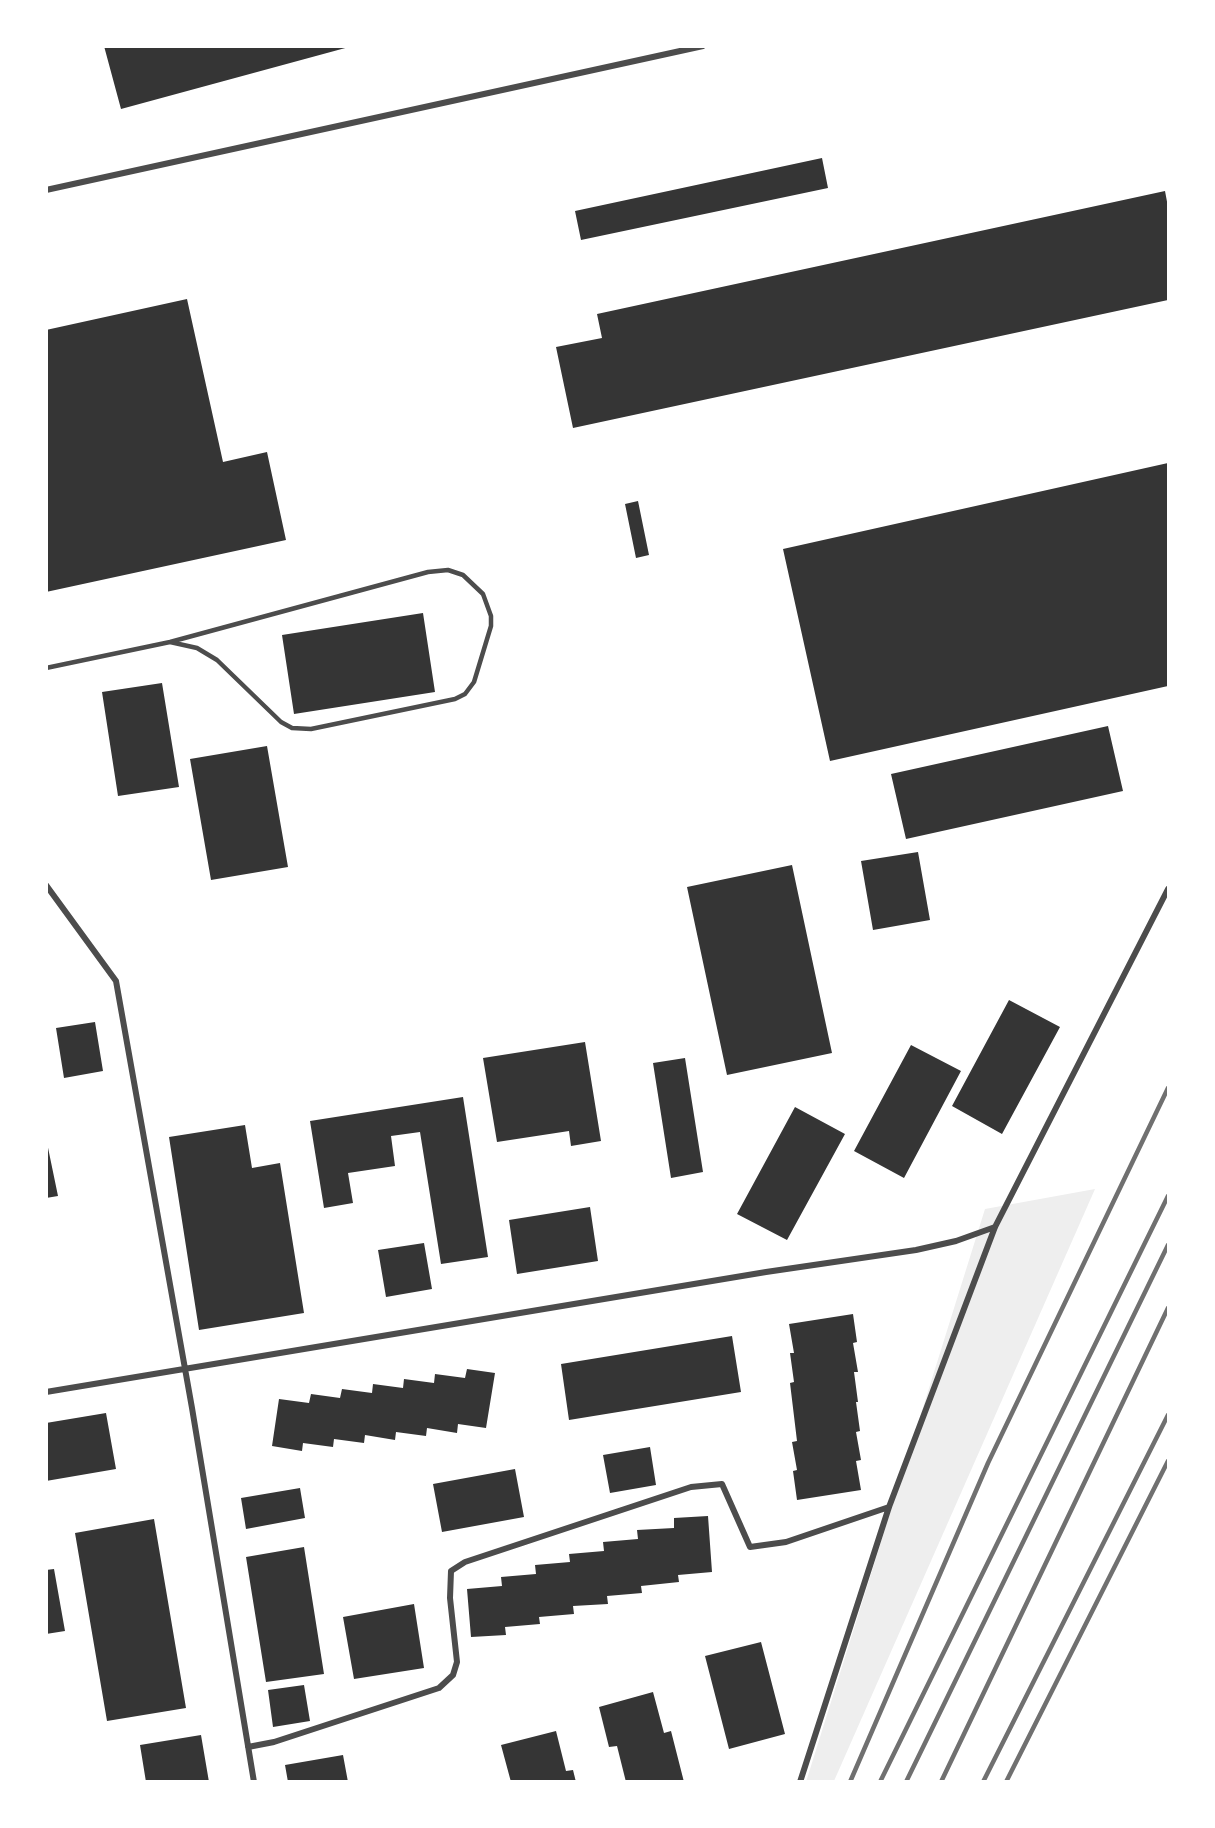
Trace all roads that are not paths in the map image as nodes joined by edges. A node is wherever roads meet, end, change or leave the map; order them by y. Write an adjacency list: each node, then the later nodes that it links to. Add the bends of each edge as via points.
1 (703, 46): 2 (street)
2 (46, 190)
3 (170, 642): 3 (lane, via 197,648 217,660 281,722 292,728 311,729 465,694 474,682 491,616 483,594 463,575 448,570 428,572); 4 (lane)
4 (46, 668)
5 (46, 885): 8 (street, via 116,981)
6 (1168, 889): 7 (street)
7 (995, 1227): 8 (street, via 916,1250); 10 (street)
8 (185, 1369): 9 (street); 11 (street)
9 (46, 1392)
10 (889, 1508): 11 (street, via 786,1542 750,1547 722,1484 691,1487 465,1562 451,1571 457,1662 453,1675 439,1688); 13 (street)
11 (248, 1747): 12 (street)
12 (254, 1782)
13 (800, 1782)

